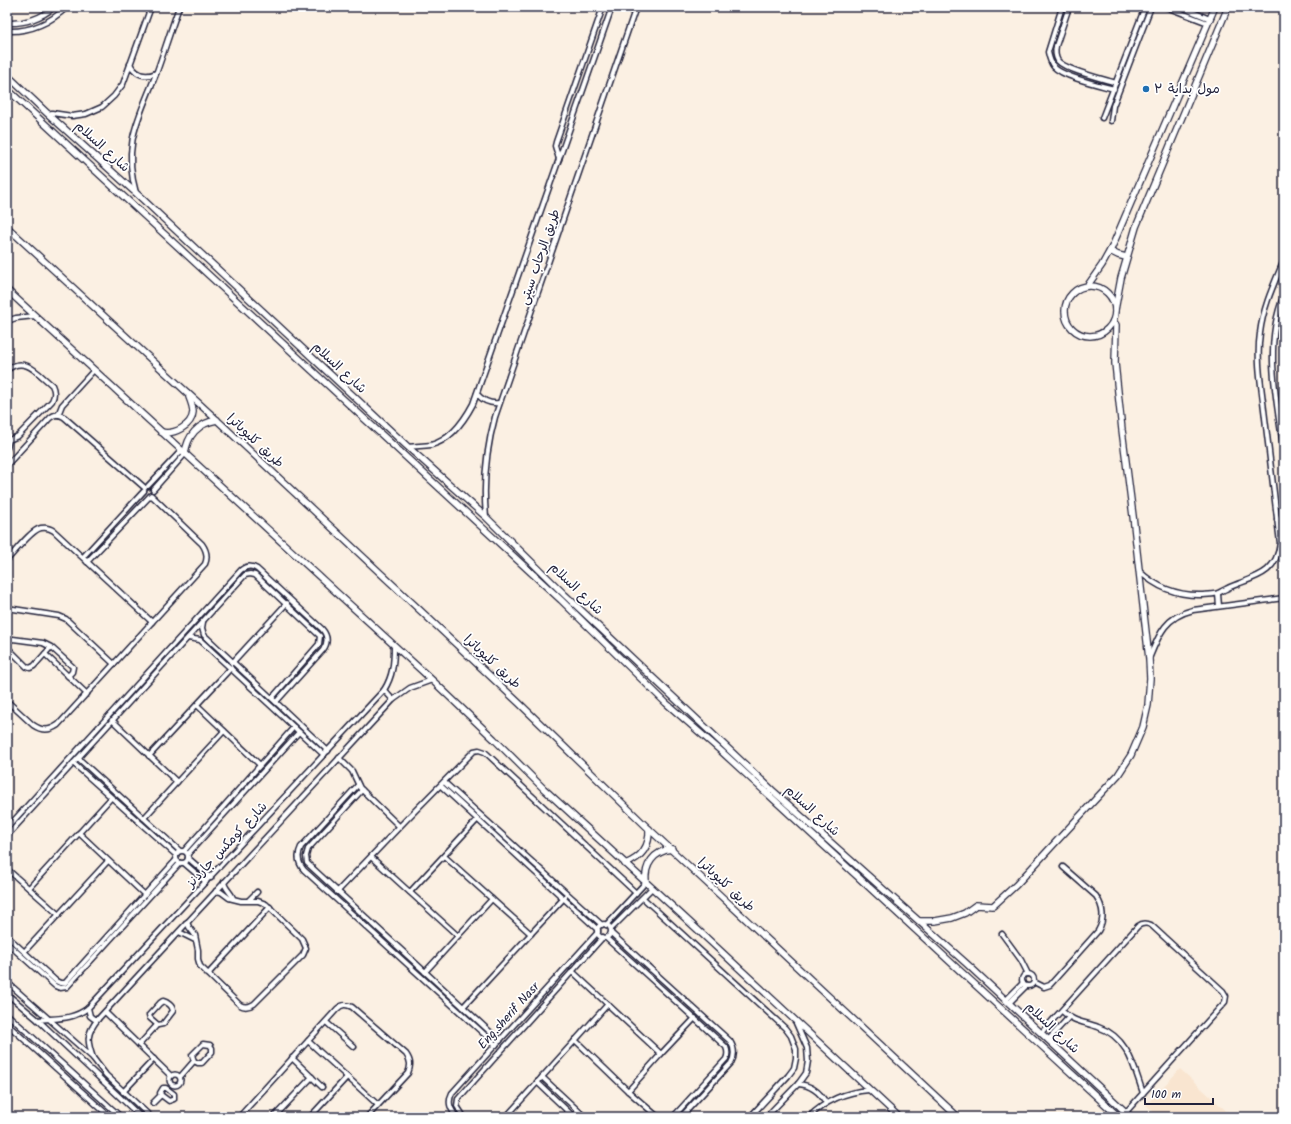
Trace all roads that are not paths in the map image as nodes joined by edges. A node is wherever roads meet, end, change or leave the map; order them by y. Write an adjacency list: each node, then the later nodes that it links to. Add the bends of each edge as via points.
1 (54, 7): 18 (street, via 32,20)
2 (67, 7): 21 (street, via 35,28)
3 (151, 7): 22 (street)
4 (179, 7): 23 (street)
5 (603, 7): 33 (street, via 556,142)
6 (612, 7): 33 (street, طريق الرحاب سيتى)
7 (636, 7): 52 (street, طريق الرحاب سيتى)
8 (1062, 7): 19 (street)
9 (1069, 7): 20 (street)
10 (1145, 7): 25 (street)
11 (1151, 7): 29 (street)
12 (1166, 7): 16 (street)
13 (1215, 7): 17 (main road)
14 (1228, 7): 39 (main road, via 1148,196)
15 (1183, 8): 16 (street); 17 (street)
16 (1184, 14): 17 (street)
17 (1209, 21): 38 (main road)
18 (7, 23)
19 (1057, 23): 20 (street); 26 (street, via 1048,52 1053,66 1068,75)
20 (1063, 25): 25 (street, via 1055,52 1058,61 1070,68)
21 (7, 31)
22 (130, 64): 23 (street, via 141,75); 30 (street, via 123,84 102,107 79,115)
23 (156, 73): 34 (street, via 132,139 130,166)
24 (7, 75): 30 (main road, شارع السلام)
25 (1116, 83): 26 (street)
26 (1114, 89): 28 (street)
27 (7, 90): 36 (main road, شارع السلام)
28 (1110, 99): 29 (street); 31 (street)
29 (1115, 101): 32 (street)
30 (48, 114): 34 (main road, شارع السلام)
31 (1102, 118)
32 (1111, 121)
33 (560, 159): 50 (street, طريق الرحاب سيتى)
34 (136, 193): 35 (main road, شارع السلام)
35 (148, 204): 36 (main road); 57 (main road, شارع السلام)
36 (140, 212): 80 (main road, شارع السلام)
37 (7, 226): 51 (main road, طريق كليوباترا)
38 (1110, 251): 39 (main road); 41 (main road)
39 (1126, 257): 44 (main road)
40 (1284, 260): 71 (street, via 1265,309 1259,347 1260,376)
41 (1088, 285): 44 (main road, via 1107,292 1114,302); 47 (main road, via 1076,289 1066,301 1064,315 1071,329 1091,337 1104,332)
42 (7, 290): 45 (main road)
43 (1284, 295): 60 (street, via 1275,322 1272,350)
44 (1115, 310): 47 (main road)
45 (35, 316): 46 (street); 49 (main road)
46 (7, 321)
47 (1113, 321): 75 (main road, via 1116,326 1115,363)
48 (7, 370): 56 (street, via 19,364 29,366 52,385 55,391 52,401 18,436)
49 (94, 370): 53 (street, via 62,405); 55 (main road)
50 (477, 394): 52 (street, via 484,401); 57 (street, طريق الرحاب سيتى, via 465,419 443,440)
51 (188, 395): 54 (main road, طريق كليوباترا); 55 (main road, via 193,409 190,420 176,431)
52 (499, 403): 69 (street, طريق الرحاب سيتى, via 486,460)
53 (58, 415): 62 (street, via 50,418); 66 (street, via 64,417)
54 (217, 420): 59 (main road, via 195,430); 126 (main road, طريق كليوباترا)
55 (161, 432): 59 (main road)
56 (8, 439): 58 (street)
57 (408, 447): 69 (main road, شارع السلام)
58 (7, 448)
59 (183, 452): 61 (street); 63 (street); 87 (main road)
60 (1284, 453)
61 (168, 464): 63 (street); 64 (street)
62 (7, 465)
63 (173, 468): 65 (street)
64 (157, 477): 65 (street); 66 (street)
65 (161, 481): 67 (street)
66 (146, 488): 67 (street, via 152,487); 68 (street, via 146,495); 72 (street)
67 (153, 490): 68 (street)
68 (150, 495): 74 (street); 84 (street, via 202,544 207,556 202,568)
69 (486, 518): 77 (main road, شارع السلام)
70 (1284, 519): 71 (street)
71 (1277, 520): 76 (street, via 1279,548 1269,569 1262,575 1231,586)
72 (83, 558): 73 (street, via 54,530 45,527 33,532); 74 (street)
73 (7, 560)
74 (87, 562): 84 (street)
75 (1139, 570): 76 (street, via 1151,581 1173,592 1188,595); 90 (main road)
76 (1218, 594): 82 (street)
77 (566, 595): 80 (main road); 162 (main road, شارع السلام, via 772,790)
78 (1284, 598): 82 (street)
79 (290, 600): 81 (street); 101 (street, via 322,629 327,641 323,650); 125 (street, via 257,569 249,566 243,568)
80 (561, 600): 263 (main road, شارع السلام, via 666,703)
81 (286, 604): 85 (street, via 255,575 247,574); 91 (street); 98 (street, via 319,634 320,642)
82 (1219, 606): 90 (street, via 1186,612 1174,618 1161,631)
83 (7, 608): 92 (street, via 66,618)
84 (152, 622): 92 (street)
85 (202, 622): 86 (street); 91 (street, via 204,635)
86 (187, 638): 93 (street, via 200,640); 103 (street)
87 (394, 646): 95 (main road); 96 (street, شارع كومكس جاردنز, via 392,673)
88 (51, 647): 89 (street); 89 (street, via 43,643 13,639 7,644 28,668 33,668); 94 (street, via 72,667 72,672)
89 (45, 654): 94 (street)
90 (1149, 659): 162 (main road, via 1149,696 1145,719 1137,744 1118,775 1022,879 993,906 976,905 952,918)
91 (233, 661): 93 (street); 98 (street)
92 (114, 664): 97 (street)
93 (230, 667): 102 (street); 104 (street)
94 (68, 676): 97 (street)
95 (432, 680): 99 (street, شارع كومكس جاردنز, via 410,688); 137 (main road)
96 (384, 690): 99 (street); 107 (street, شارع كومكس جاردنز)
97 (87, 694): 100 (street, via 58,725 48,730 33,725)
98 (272, 698): 101 (street)
99 (393, 700): 111 (street, شارع كومكس جاردنز)
100 (7, 701)
101 (276, 702): 107 (street)
102 (196, 705): 105 (street); 109 (street)
103 (112, 720): 109 (street); 110 (street)
104 (294, 727): 106 (street); 113 (street)
105 (224, 731): 113 (street); 114 (street)
106 (299, 732): 108 (street); 131 (street)
107 (328, 751): 108 (street, شارع كومكس جاردنز)
108 (324, 755): 140 (street, شارع كومكس جاردنز)
109 (149, 756): 114 (street)
110 (78, 758): 112 (street); 122 (street)
111 (339, 758): 116 (street, via 352,771); 142 (street, شارع كومكس جاردنز)
112 (73, 764): 119 (street); 128 (street)
113 (260, 765): 130 (street)
114 (177, 782): 122 (street)
115 (444, 782): 117 (street); 120 (street); 150 (street, via 474,751 484,752)
116 (358, 785): 118 (street); 212 (street, via 301,847 298,856 300,865)
117 (441, 786): 121 (street); 124 (street)
118 (362, 790): 124 (street); 148 (street, via 306,852 309,866)
119 (111, 798): 127 (street); 134 (street)
120 (477, 812): 121 (street); 151 (street)
121 (473, 816): 123 (street)
122 (144, 818): 130 (street)
123 (477, 820): 132 (street); 154 (street)
124 (400, 826): 133 (street)
125 (7, 828)
126 (649, 829): 129 (main road, طريق كليوباترا); 137 (main road, via 646,849 640,856)
127 (79, 833): 135 (street); 144 (street)
128 (7, 836)
129 (672, 849): 143 (main road, via 660,852 651,860 646,870); 262 (main road, طريق كليوباترا)
130 (182, 851): 131 (street); 134 (street, via 177,852)
131 (188, 856): 136 (street); 140 (street)
132 (444, 856): 149 (street); 156 (street)
133 (371, 857): 148 (street); 149 (street)
134 (176, 858): 136 (street); 152 (street)
135 (108, 861): 152 (street); 161 (street)
136 (182, 863): 141 (street); 174 (street, via 67,987 55,986)
137 (625, 864): 143 (main road)
138 (1063, 867): 181 (street, via 1099,900 1103,913 1102,923 1098,931 1050,985 1044,987)
139 (7, 869): 144 (street)
140 (211, 878): 141 (street, شارع كومكس جاردنز)
141 (206, 882): 191 (street, شارع كومكس جاردنز)
142 (224, 882): 146 (street, شارع كومكس جاردنز); 153 (street, via 225,888)
143 (646, 882): 145 (main road); 150 (street)
144 (29, 888): 161 (street)
145 (652, 888): 155 (street); 200 (main road)
146 (216, 891): 153 (street); 163 (street, شارع كومكس جاردنز)
147 (257, 892): 157 (street)
148 (338, 892): 177 (street)
149 (410, 892): 171 (street)
150 (636, 893): 158 (street)
151 (568, 894): 154 (street); 164 (street)
152 (145, 895): 175 (street, via 65,982 56,981)
153 (233, 898): 157 (street)
154 (564, 898): 165 (street); 168 (street)
155 (643, 898): 160 (street); 258 (street, via 785,1028 793,1040 796,1058 791,1072)
156 (492, 899): 168 (street); 171 (street)
157 (249, 900): 159 (street)
158 (626, 904): 160 (street); 164 (street)
159 (270, 907): 178 (street); 178 (street, via 302,939 306,948 303,955 254,1004 246,1007 240,1006)
160 (632, 908): 166 (street)
161 (59, 915): 175 (street)
162 (920, 921): 186 (main road, شارع السلام)
163 (187, 922): 167 (street, شارع كومكس جاردنز); 173 (street, via 195,935)
164 (604, 925): 165 (street); 166 (street, via 609,926)
165 (598, 931): 172 (street); 187 (street, Eng.sherif Nasr)
166 (611, 931): 172 (street); 180 (street)
167 (179, 932): 173 (street); 193 (street, شارع كومكس جاردنز)
168 (531, 934): 189 (street)
169 (1002, 934): 179 (street)
170 (7, 936): 175 (street)
171 (458, 936): 177 (street)
172 (604, 938): 176 (street); 183 (street)
173 (195, 940): 178 (street, via 199,963)
174 (7, 943)
175 (24, 952)
176 (572, 971): 188 (street); 190 (street)
177 (425, 972): 189 (street)
178 (208, 974)
179 (1028, 974): 181 (street, via 1033,976); 184 (street, via 1023,977)
180 (661, 979): 183 (street); 237 (street, via 730,1041 734,1049 734,1058)
181 (1034, 982): 184 (street, via 1030,986)
182 (7, 983): 197 (street)
183 (657, 984): 196 (street)
184 (1024, 984): 186 (street)
185 (7, 994): 199 (street)
186 (1007, 1001): 204 (main road, شارع السلام)
187 (535, 1002): 190 (street); 207 (street, Eng.sherif Nasr)
188 (608, 1004): 208 (street); 214 (street)
189 (463, 1007): 207 (street)
190 (540, 1007): 251 (street, via 458,1099 457,1106)
191 (88, 1008): 197 (street, شارع كومكس جاردنز, via 80,1014); 198 (street, via 90,1016)
192 (1062, 1011): 195 (street); 204 (street); 235 (street, via 1138,926 1145,924 1151,926 1223,991 1226,996 1225,1002)
193 (105, 1012): 198 (street, شارع كومكس جاردنز); 211 (street)
194 (7, 1014): 205 (street)
195 (1069, 1017): 209 (street); 235 (street, via 1105,1030 1119,1040 1129,1054)
196 (695, 1018): 214 (street); 234 (street, via 726,1047 728,1053 726,1060)
197 (49, 1019): 199 (street, شارع كومكس جاردنز); 215 (street)
198 (98, 1019): 215 (street, شارع كومكس جاردنز, via 89,1033)
199 (38, 1020): 225 (street)
200 (795, 1020): 227 (street, via 806,1043 808,1056 806,1073); 231 (main road)
201 (326, 1022): 210 (street); 213 (street); 240 (street, via 340,1006 348,1005 408,1056 408,1073)
202 (7, 1024): 206 (street)
203 (156, 1025): 203 (street, via 163,1024 173,1011 165,1002 160,1003 149,1015); 211 (street)
204 (1041, 1033): 209 (main road, شارع السلام)
205 (30, 1034): 206 (street); 244 (street)
206 (24, 1039): 243 (street)
207 (500, 1040): 212 (street, Eng.sherif Nasr)
208 (575, 1040): 224 (street); 232 (street)
209 (1048, 1040): 241 (main road, شارع السلام)
210 (308, 1041): 216 (street); 223 (street)
211 (139, 1045): 217 (street)
212 (496, 1045): 250 (street, Eng.sherif Nasr, via 451,1095 449,1105)
213 (354, 1047)
214 (660, 1054): 232 (street)
215 (93, 1058): 219 (street)
216 (292, 1058): 222 (street); 246 (street)
217 (154, 1059): 220 (street); 233 (street)
218 (194, 1061): 218 (street, via 202,1063 212,1052 210,1045 203,1044 192,1055); 221 (street)
219 (106, 1075): 225 (street); 233 (street)
220 (171, 1076): 221 (street, via 176,1074); 228 (street, via 170,1080)
221 (180, 1077): 228 (street, via 179,1084)
222 (312, 1077): 229 (street); 247 (street)
223 (347, 1077): 240 (street); 248 (street)
224 (542, 1077): 226 (street); 254 (street)
225 (102, 1080): 242 (street)
226 (537, 1082): 252 (street); 253 (street)
227 (798, 1084): 239 (street, via 813,1088); 259 (street)
228 (174, 1085): 230 (street)
229 (322, 1086)
230 (170, 1090): 236 (street, via 163,1088); 236 (street, via 175,1097 172,1101)
231 (869, 1090): 239 (street, via 846,1094); 261 (main road)
232 (628, 1091): 255 (street)
233 (123, 1092): 245 (street)
234 (696, 1092): 237 (street); 256 (street)
235 (1143, 1093): 241 (street)
236 (161, 1095): 238 (street)
237 (700, 1096): 257 (street)
238 (153, 1103)
239 (826, 1103): 260 (street)
240 (378, 1105): 249 (street)
241 (1126, 1112): 264 (main road, شارع السلام)
242 (139, 1116)
243 (110, 1117)
244 (121, 1117)
245 (151, 1117)
246 (239, 1117)
247 (274, 1117)
248 (310, 1117)
249 (367, 1117)
250 (456, 1117)
251 (464, 1117)
252 (506, 1117)
253 (574, 1117)
254 (585, 1117)
255 (658, 1117)
256 (673, 1117)
257 (681, 1117)
258 (750, 1117)
259 (766, 1117)
260 (809, 1117)
261 (899, 1117)
262 (958, 1117)
263 (1119, 1117)
264 (1131, 1117)

